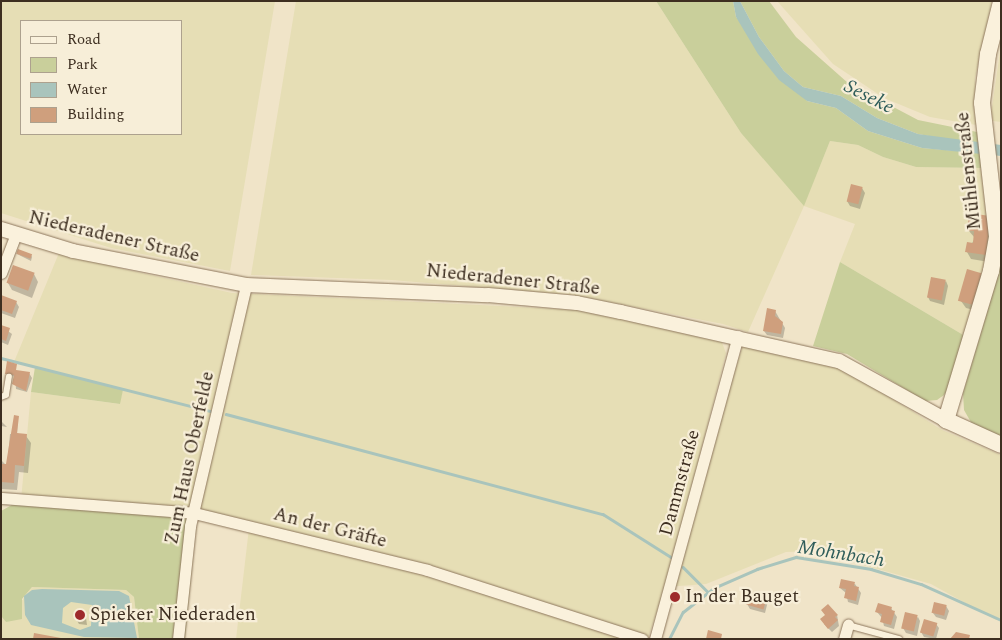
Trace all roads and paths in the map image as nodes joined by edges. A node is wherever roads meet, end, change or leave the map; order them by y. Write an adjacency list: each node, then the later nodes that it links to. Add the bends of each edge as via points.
1 (1001, 2): 9 (main road, Mühlenstraße, via 983,79 984,138 997,219 994,254)
2 (1, 229): 3 (street, Niederadener Straße)
3 (16, 234): 4 (street); 5 (street, Niederadener Straße, via 132,264)
4 (1, 273)
5 (246, 285): 6 (street, Niederadener Straße, via 397,289 539,299 586,305); 12 (street, Zum Haus Oberfelde)
6 (738, 336): 9 (street, Niederadener Straße, via 839,361); 16 (street, Dammstraße)
7 (9, 377): 8 (lane, via 6,395)
8 (1, 397)
9 (946, 420): 10 (main road, Niederadener Straße)
10 (1001, 445)
11 (1, 498): 12 (street, An der Gräfte)
12 (194, 514): 14 (street, Zum Haus Oberfelde); 15 (street, An der Gräfte, via 428,570)
13 (848, 625): 17 (street); 18 (lane)
14 (178, 639)
15 (642, 639)
16 (654, 639)
17 (844, 639)
18 (899, 639)

